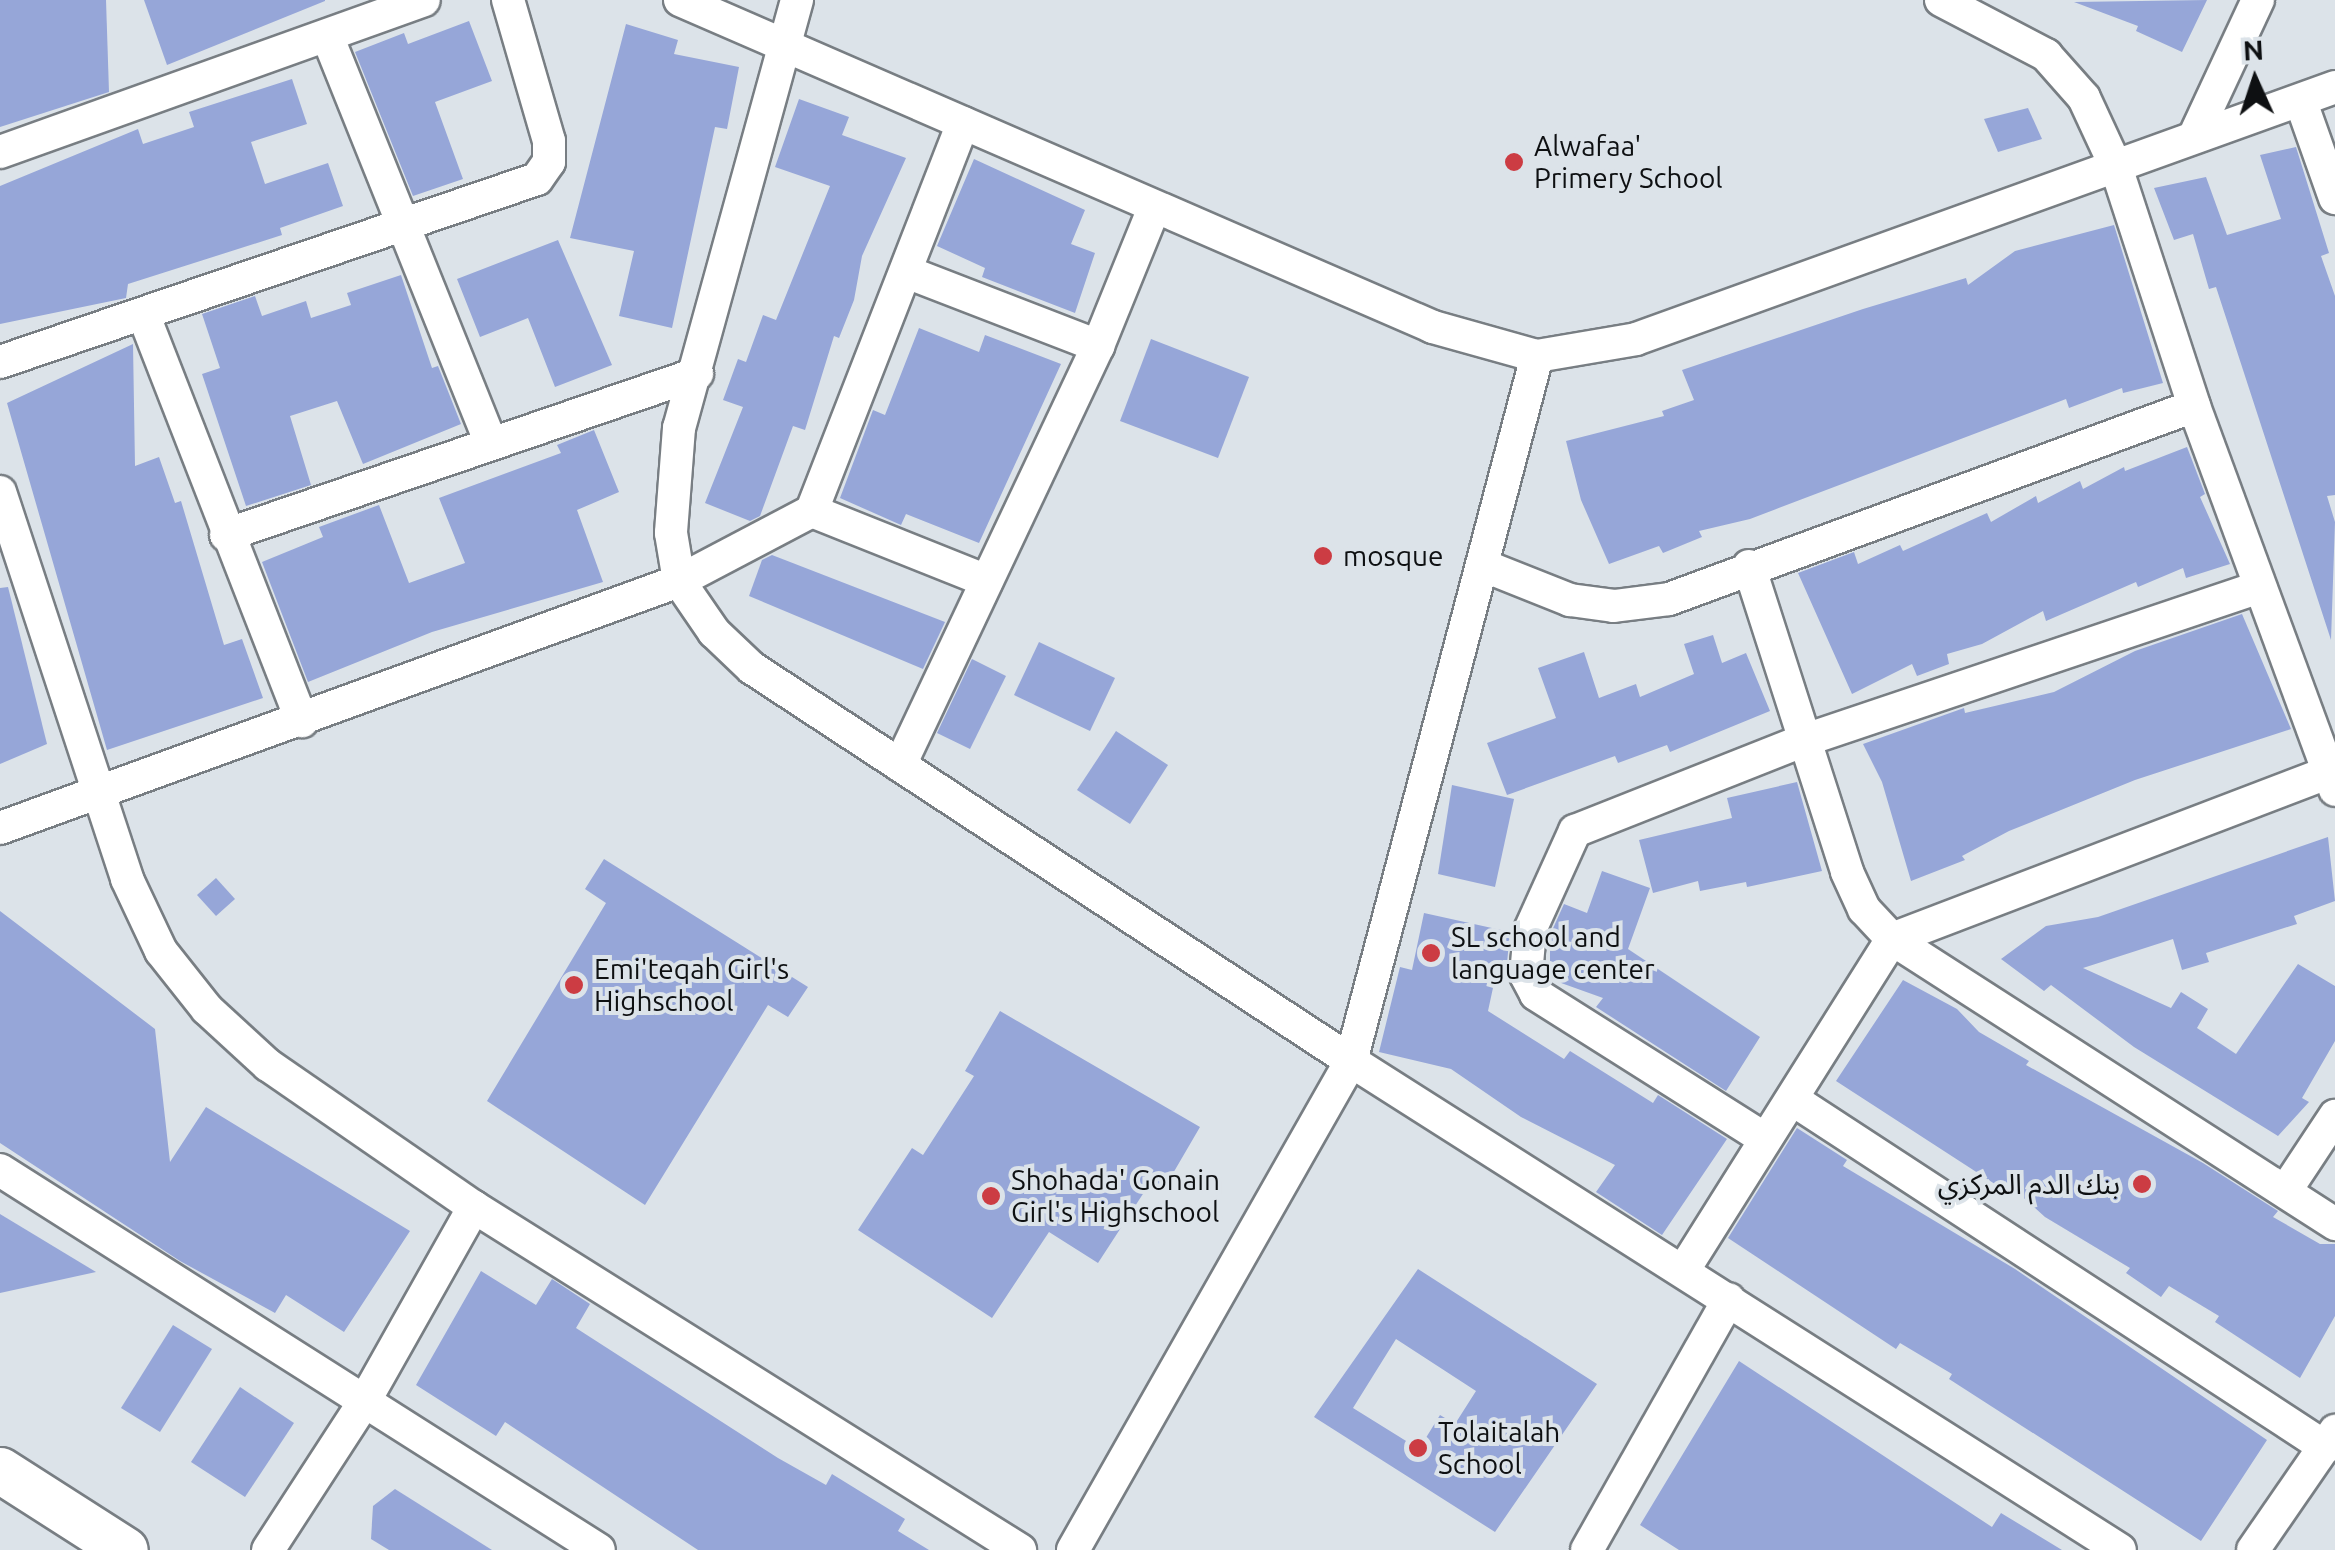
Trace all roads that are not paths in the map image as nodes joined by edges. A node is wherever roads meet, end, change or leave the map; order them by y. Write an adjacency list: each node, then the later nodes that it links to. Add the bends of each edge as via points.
1 (424, 0): 7 (street)
2 (508, 0): 17 (street, via 549,141 549,162 537,179)
3 (680, 0): 8 (street)
4 (796, 0): 8 (street)
5 (1942, 0): 14 (street, via 2046,55 2084,98)
6 (2258, 0): 12 (street)
7 (328, 38): 13 (street); 17 (street)
8 (786, 42): 11 (street); 23 (street)
9 (2335, 87): 10 (street)
10 (2301, 102): 12 (street); 15 (street)
11 (962, 123): 16 (street); 18 (street)
12 (2196, 135): 14 (street)
13 (0, 152)
14 (2116, 167): 21 (street, via 1636,338); 24 (street)
15 (2335, 198)
16 (1154, 208): 20 (street); 21 (street, via 1433,327)
17 (406, 224): 19 (street); 25 (street)
18 (909, 273): 20 (street); 27 (street)
19 (144, 316): 22 (street); 28 (street)
20 (1098, 346): 33 (street)
21 (1537, 356): 29 (street)
22 (0, 362)
23 (697, 374): 25 (street); 32 (street, via 679,428 673,482 671,533)
24 (2194, 406): 30 (street); 34 (street)
25 (492, 444): 28 (street)
26 (0, 492): 31 (street)
27 (812, 511): 32 (street); 33 (street)
28 (226, 535): 35 (street)
29 (1482, 565): 30 (street, via 1570,600 1614,606 1669,599); 42 (street)
30 (1748, 566): 36 (street)
31 (10, 568): 39 (street)
32 (679, 581): 35 (street); 37 (street, via 714,632 752,668)
33 (987, 581): 37 (street)
34 (2260, 587): 36 (street); 38 (street)
35 (302, 721): 39 (street)
36 (1805, 740): 41 (street, via 1848,872 1864,908); 45 (street, via 1575,831 1530,930 1526,974 1536,994)
37 (900, 764): 42 (street)
38 (2333, 778): 41 (street)
39 (96, 791): 40 (street); 48 (street, via 127,879 162,950 208,1009 268,1065)
40 (0, 828)
41 (1892, 940): 43 (street); 47 (street)
42 (1351, 1061): 50 (street); 60 (street)
43 (1792, 1100): 45 (street); 53 (street)
44 (2335, 1116): 47 (street)
45 (1766, 1139): 50 (street)
46 (0, 1170): 52 (street)
47 (2286, 1190): 49 (street)
48 (474, 1208): 52 (street); 59 (street)
49 (2335, 1224)
50 (1684, 1270): 51 (street)
51 (1729, 1299): 55 (street); 61 (street)
52 (364, 1402): 57 (street); 58 (street)
53 (2330, 1439): 62 (street)
54 (0, 1470): 56 (main road)
55 (1596, 1547)
56 (125, 1550)
57 (268, 1550)
58 (599, 1550)
59 (1020, 1550)
60 (1073, 1550)
61 (2120, 1550)
62 (2253, 1550)

